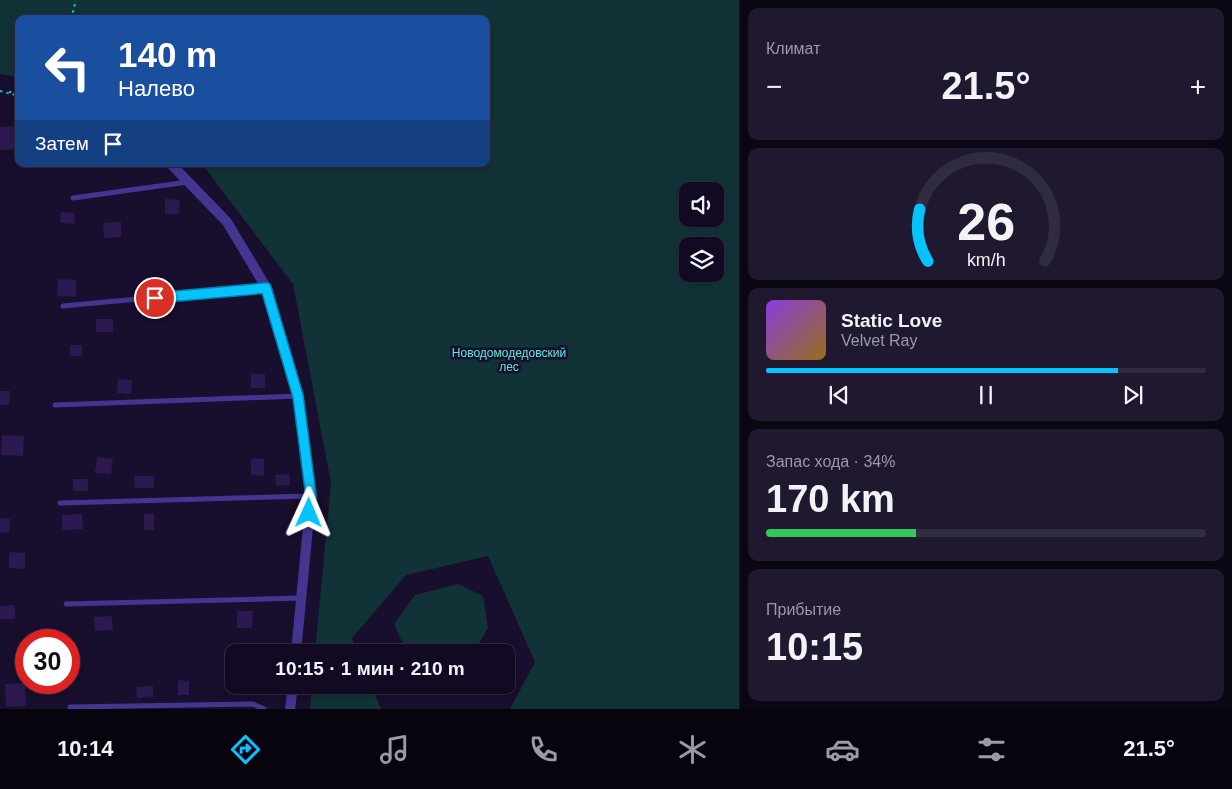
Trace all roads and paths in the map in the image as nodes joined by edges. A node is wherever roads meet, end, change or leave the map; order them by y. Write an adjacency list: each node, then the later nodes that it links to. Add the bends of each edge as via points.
1 (76, 0): 2 (path)
2 (72, 15)
3 (15, 92): 5 (path)
4 (0, 93): 5 (path)
5 (6, 93): 6 (path)
6 (15, 95)
7 (174, 167): 8 (street)
8 (188, 182): 9 (lane); 10 (street, via 227,222)
9 (73, 198)
10 (266, 288): 11 (lane); 12 (street)
11 (63, 306)
12 (298, 396): 13 (lane); 14 (street)
13 (55, 405)
14 (311, 496): 15 (lane); 16 (street)
15 (60, 503)
16 (301, 598): 17 (lane); 18 (street)
17 (66, 604)
18 (297, 644)
19 (292, 694): 22 (street)
20 (70, 707): 21 (lane, via 253,704)
21 (264, 709)
22 (290, 709)

